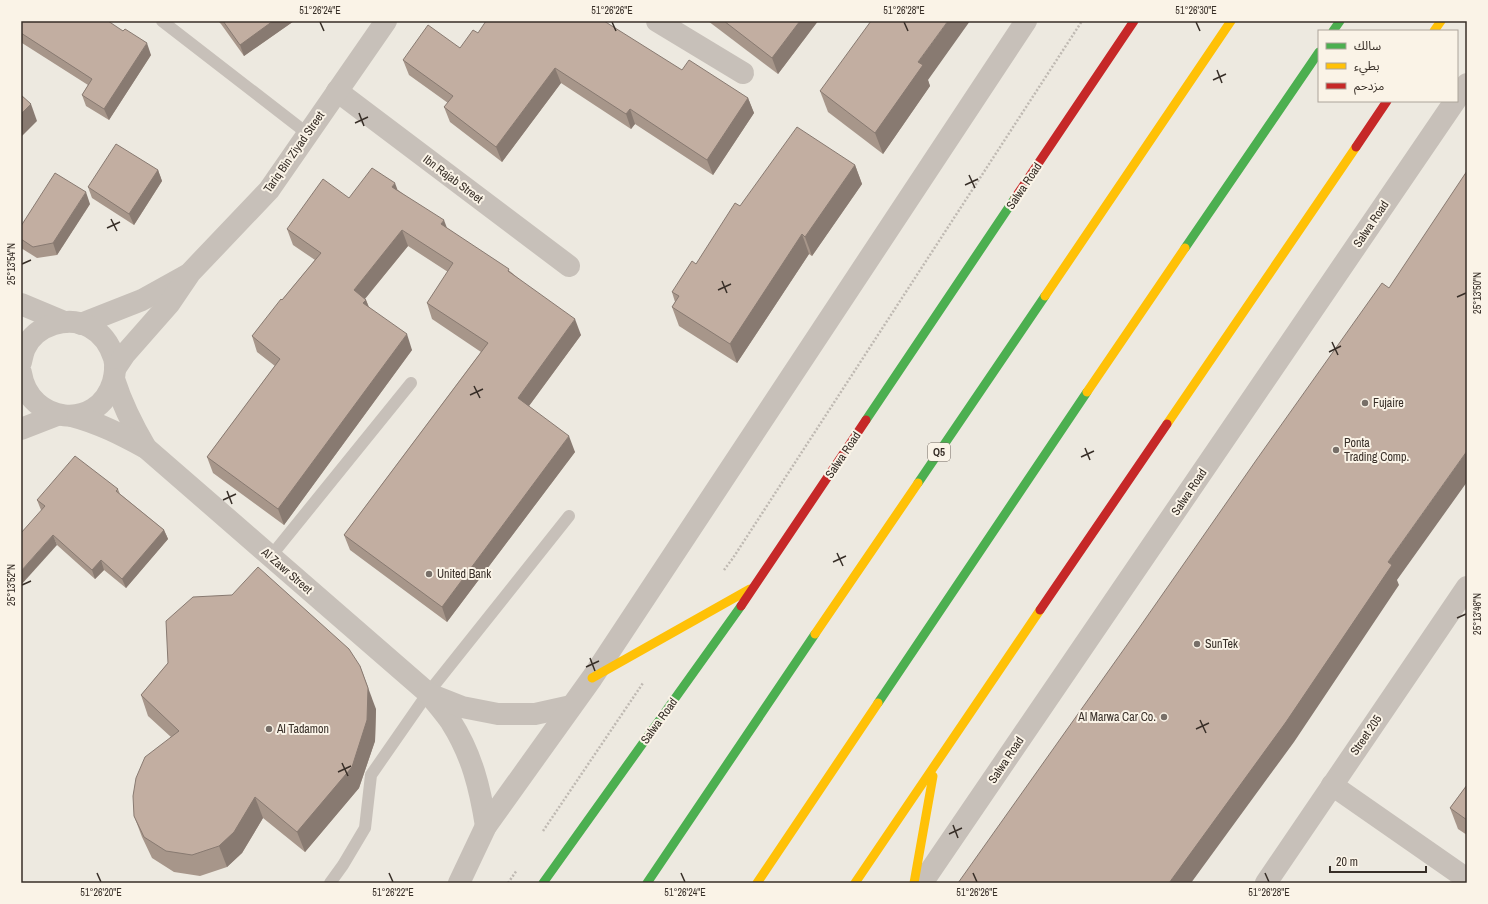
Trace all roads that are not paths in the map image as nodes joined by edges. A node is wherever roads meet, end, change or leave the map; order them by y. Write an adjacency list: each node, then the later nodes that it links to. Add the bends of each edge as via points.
1 (162, 21): 18 (lane)
2 (386, 21): 14 (street, Tariq Bin Ziyad Street)
3 (657, 21): 12 (street)
4 (1026, 21): 34 (street)
5 (1134, 21): 32 (main road, Salwa Road)
6 (1231, 21): 44 (main road, Q5)
7 (1340, 21): 9 (main road)
8 (1441, 21): 10 (main road)
9 (1334, 30)
10 (1435, 30)
11 (1318, 53): 45 (main road)
12 (743, 73)
13 (1467, 84): 15 (street)
14 (337, 91): 18 (street, Tariq Bin Ziyad Street); 19 (street, Ibn Rajab Street)
15 (1458, 97)
16 (1386, 102): 37 (main road)
17 (1454, 102): 48 (street, Salwa Road)
18 (308, 134): 20 (street, Tariq Bin Ziyad Street, via 269,190)
19 (569, 266)
20 (190, 273): 22 (street, Tariq Bin Ziyad Street, via 142,300); 25 (street, Tariq Bin Ziyad Street, via 169,304 125,354)
21 (21, 304): 22 (street)
22 (73, 323): 23 (street, Tariq Bin Ziyad Street, via 49,326 35,335 25,348); 25 (street, Al Zawr Street, via 97,332 109,344 115,361)
23 (21, 362)
24 (21, 373): 27 (street, Al Zawr Street, via 25,390 35,403 49,412)
25 (114, 374): 27 (street, Tariq Bin Ziyad Street, via 111,388 99,404 91,410); 29 (street, Al Zawr Street, via 120,400)
26 (412, 383): 31 (lane)
27 (65, 415): 28 (street); 29 (street, Al Zawr Street, via 91,421)
28 (21, 429)
29 (146, 448): 31 (street, Al Zawr Street)
30 (569, 516): 35 (lane)
31 (271, 556): 35 (street, Al Zawr Street)
32 (756, 585): 34 (main road); 43 (main road, Salwa Road)
33 (1467, 587): 38 (street, Street 205)
34 (592, 678): 36 (street)
35 (428, 693): 36 (street, Al Zawr Street, via 462,707 498,714 535,714); 39 (street, Al Zawr Street, via 451,722 468,755 480,789); 41 (lane, via 371,775 365,828)
36 (571, 706): 39 (street)
37 (934, 768): 46 (main road); 47 (main road)
38 (1332, 785): 40 (street); 49 (street, Street 205)
39 (486, 826): 42 (street)
40 (1467, 879)
41 (330, 883)
42 (459, 883)
43 (543, 883)
44 (647, 883)
45 (757, 883)
46 (856, 883)
47 (914, 883)
48 (922, 883)
49 (1266, 883)

